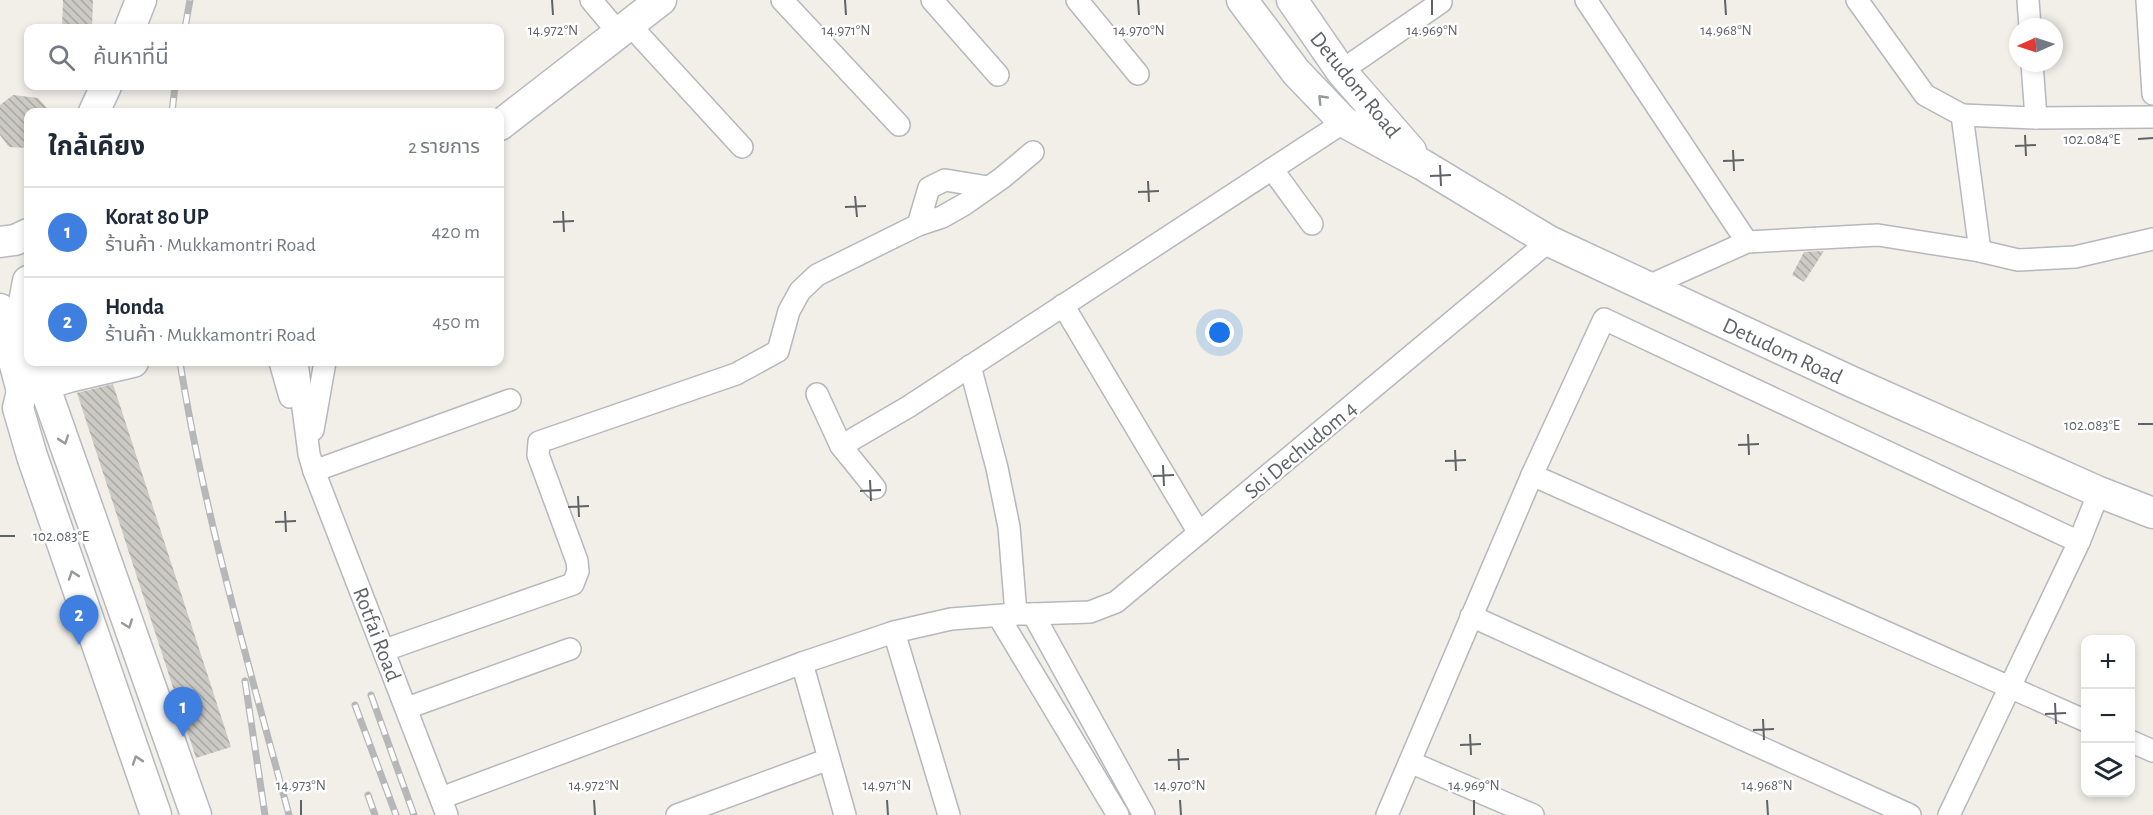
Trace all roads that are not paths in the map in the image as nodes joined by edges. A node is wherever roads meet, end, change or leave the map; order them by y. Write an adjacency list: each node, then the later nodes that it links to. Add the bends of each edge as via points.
1 (141, 0): 15 (main road)
2 (591, 0): 16 (street)
3 (661, 0): 16 (main road)
4 (782, 0): 29 (street)
5 (932, 0): 20 (street)
6 (1077, 0): 19 (street)
7 (1242, 0): 28 (main road, Detudom Road, one-way to 7, via 1296,72)
8 (1292, 0): 17 (main road, Detudom Road)
9 (1586, 0): 41 (street)
10 (1857, 0): 24 (street, via 1925,95)
11 (2028, 0): 14 (street)
12 (2146, 0): 22 (street)
13 (1442, 2): 17 (street)
14 (2029, 18)
15 (132, 24)
16 (624, 28): 27 (main road); 30 (street)
17 (1341, 71): 32 (main road, Detudom Road)
18 (2033, 72): 25 (street)
19 (1138, 74)
20 (998, 75)
21 (104, 90): 23 (main road)
22 (2153, 94)
23 (96, 108)
24 (1962, 115): 25 (street); 42 (street)
25 (2036, 117): 26 (street)
26 (2153, 117)
27 (504, 121)
28 (1344, 122): 32 (main road, Detudom Road); 33 (street)
29 (899, 125)
30 (742, 147)
31 (1033, 152): 34 (street)
32 (1423, 165): 39 (main road, Detudom Road)
33 (1272, 169): 35 (street); 44 (street)
34 (987, 187): 36 (street, via 966,204); 36 (street, via 945,180 930,188)
35 (1312, 224)
36 (918, 225): 67 (street, via 817,275 800,291 789,311 778,351 736,374 539,442 538,455 578,561 573,584)
37 (24, 236): 40 (main road)
38 (2153, 239): 42 (street, via 2075,257 2018,260)
39 (1549, 241): 43 (main road, Detudom Road); 61 (street, Soi Dechudom 4)
40 (0, 242)
41 (1747, 242): 42 (street, via 1878,235); 43 (street)
42 (1980, 251)
43 (1646, 287): 59 (main road, Detudom Road)
44 (1063, 305): 51 (street); 61 (street)
45 (0, 309): 46 (main road)
46 (24, 366)
47 (61, 366): 52 (main road)
48 (281, 366): 56 (street, Rotfai Road)
49 (298, 366): 56 (street, Rotfai Road)
50 (324, 366): 56 (street)
51 (970, 366): 55 (street); 63 (street, via 1010,527)
52 (25, 368): 77 (main road, one-way to 52, via 32,456 18,408); 78 (main road, one-way to 78)
53 (817, 394): 55 (street)
54 (510, 400): 56 (street)
55 (841, 446): 58 (street)
56 (312, 462): 67 (street, Rotfai Road)
57 (1532, 475): 62 (street, via 1604,319); 64 (street); 69 (street)
58 (874, 488)
59 (2099, 492): 60 (main road, Detudom Road); 62 (street)
60 (2153, 513)
61 (1199, 533): 63 (street, Soi Dechudom 4, via 1116,602 1090,612)
62 (2079, 542): 69 (street)
63 (1016, 615): 65 (street, Soi Dechudom 4, via 951,619); 82 (street); 83 (street)
64 (1471, 616): 75 (street); 86 (street)
65 (894, 632): 68 (street, Soi Dechudom 4); 81 (street)
66 (570, 649): 70 (street)
67 (385, 650): 70 (street, Rotfai Road)
68 (802, 663): 74 (street); 76 (street, Soi Dechudom 4)
69 (2010, 687): 71 (street); 87 (street)
70 (406, 708): 76 (street, Rotfai Road)
71 (2081, 719)
72 (2135, 743): 73 (street)
73 (2153, 751)
74 (829, 759): 79 (street); 80 (street)
75 (1410, 762): 84 (street); 85 (street)
76 (444, 806)
77 (156, 815)
78 (196, 815)
79 (676, 815)
80 (845, 815)
81 (949, 815)
82 (1118, 815)
83 (1144, 815)
84 (1387, 815)
85 (1533, 815)
86 (1910, 815)
87 (1949, 815)

